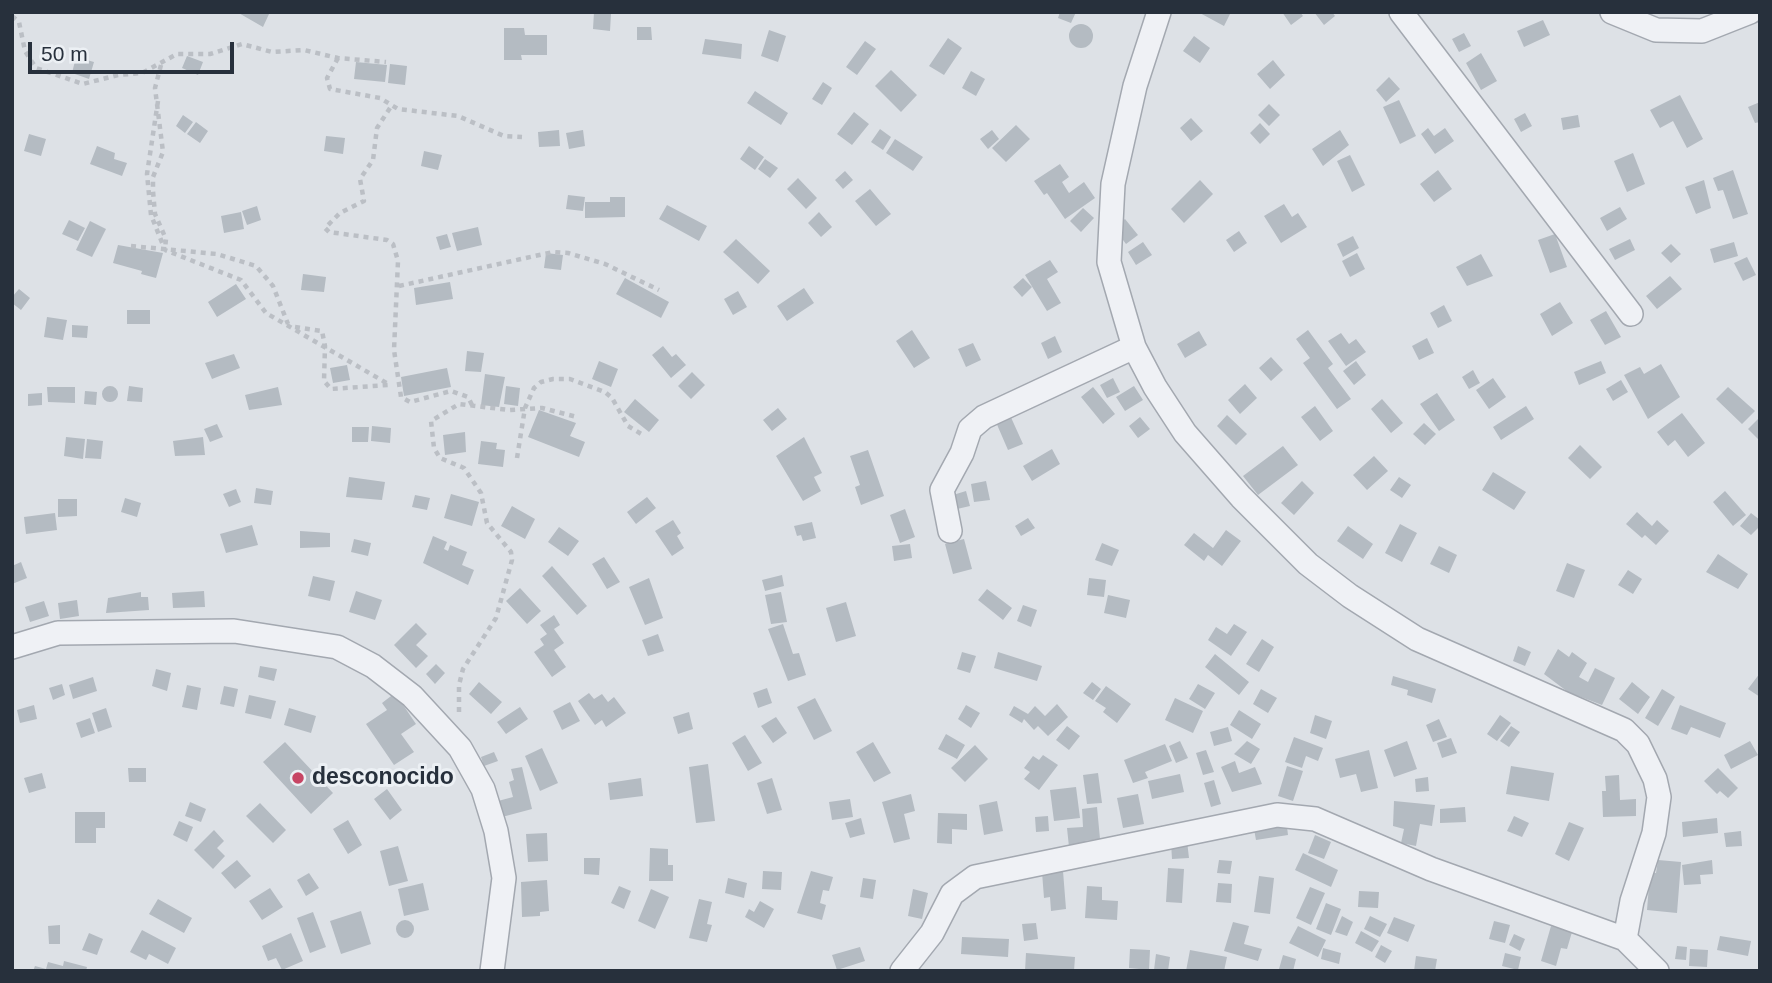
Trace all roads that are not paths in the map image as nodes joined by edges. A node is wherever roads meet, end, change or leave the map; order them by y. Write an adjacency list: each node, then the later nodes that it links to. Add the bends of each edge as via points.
1 (1159, 12): 6 (street, via 1135,86 1113,184 1108,262)
2 (1401, 12): 5 (street)
3 (1612, 12): 4 (street, via 1657,30 1702,31)
4 (1750, 12)
5 (1631, 314)
6 (1134, 347): 7 (street, via 984,417 970,429 942,490); 9 (street, via 1185,433 1308,564 1417,639 1624,730 1638,744 1659,797 1654,833)
7 (950, 531)
8 (12, 648): 10 (street, via 58,633 233,631 337,647 373,666 412,696 460,748 483,789 504,878)
9 (1625, 939): 11 (street, via 1431,869 1315,819 1277,815 975,877 952,894 932,933); 12 (street)
10 (492, 971)
11 (902, 971)
12 (1657, 971)

